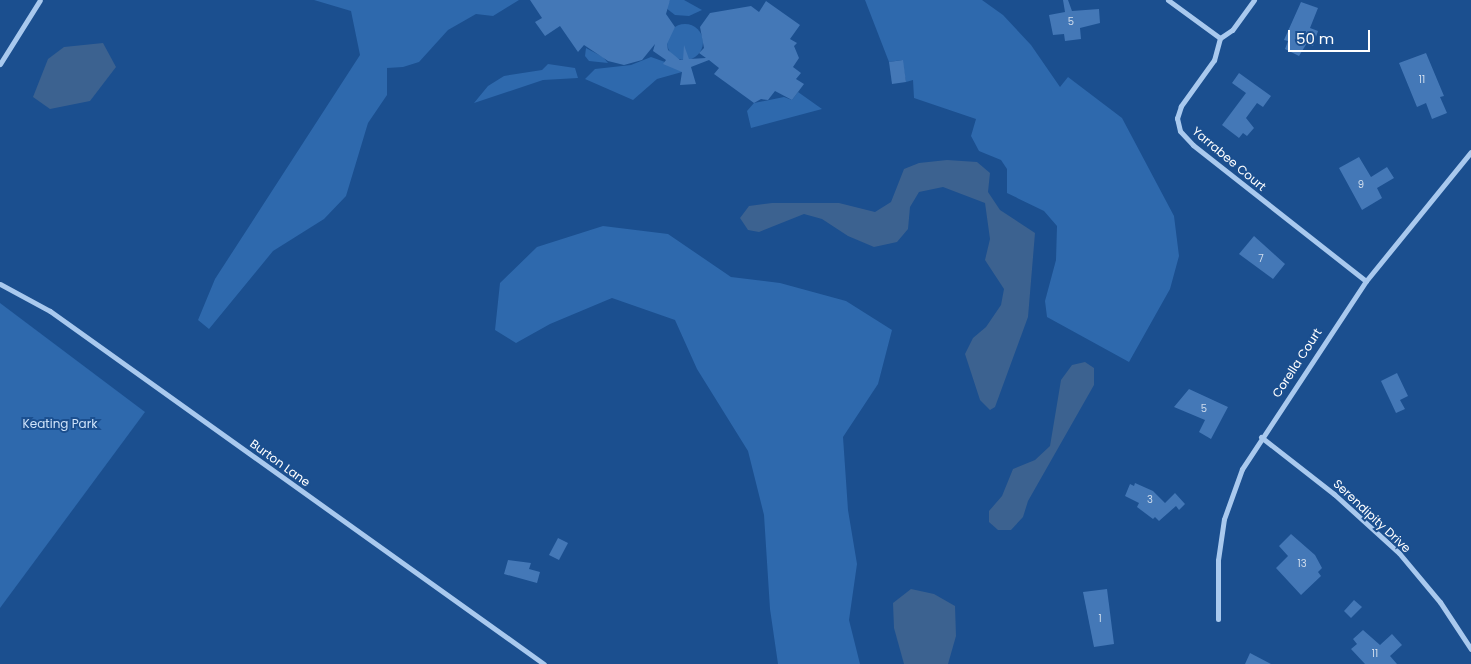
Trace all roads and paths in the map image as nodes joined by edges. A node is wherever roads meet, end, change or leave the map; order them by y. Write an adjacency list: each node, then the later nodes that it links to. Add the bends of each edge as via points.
1 (40, 0): 5 (street)
2 (1168, 0): 4 (street)
3 (1254, 0): 4 (street, via 1232,30)
4 (1220, 38): 7 (street, Yarrabee Court, via 1214,60 1181,106 1177,118 1180,131 1193,145)
5 (0, 64)
6 (1471, 152): 7 (street, Corella Court)
7 (1366, 281): 9 (street, Corella Court)
8 (0, 284): 12 (street, Burton Lane, via 58,317)
9 (1261, 436): 10 (street, Corella Court, via 1242,469 1224,519 1218,560); 11 (street, Serendipity Drive, via 1334,494 1399,553 1440,602)
10 (1218, 619)
11 (1471, 649)
12 (544, 664)

